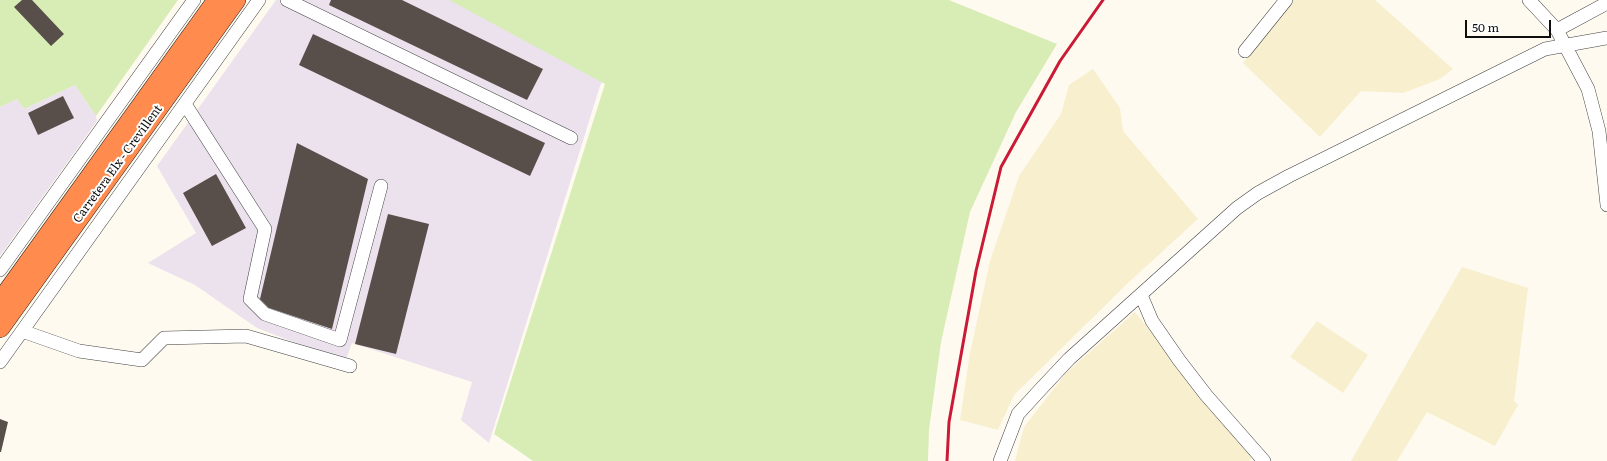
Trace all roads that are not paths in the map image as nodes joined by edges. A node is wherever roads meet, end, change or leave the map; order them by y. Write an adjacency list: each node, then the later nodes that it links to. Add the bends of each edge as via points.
1 (194, 0): 10 (street)
2 (203, 0): 10 (street)
3 (217, 0): 21 (highway, Carretera Elx - Crevillent)
4 (236, 0): 22 (highway, Carretera Elx - Crevillent)
5 (259, 0): 15 (street)
6 (287, 0): 16 (street)
7 (1286, 0): 14 (street)
8 (1530, 0): 11 (street)
9 (1607, 3): 11 (street)
10 (172, 30): 19 (street)
11 (1557, 30): 13 (street)
12 (1607, 38): 13 (street)
13 (1565, 45): 18 (street, via 1588,89 1599,131); 20 (street, via 1544,49 1258,193 1237,208)
14 (1245, 51)
15 (185, 104): 17 (street, via 265,229 250,299 265,314 340,340); 23 (street)
16 (571, 138)
17 (382, 186)
18 (1607, 205)
19 (0, 270)
20 (1141, 295): 26 (street, via 1069,359 1018,414); 27 (street, via 1152,321 1179,360)
21 (0, 302)
22 (0, 328)
23 (22, 331): 24 (street); 25 (street, via 79,351 142,360 164,338 246,336)
24 (0, 362)
25 (350, 366)
26 (1000, 461)
27 (1264, 461)

